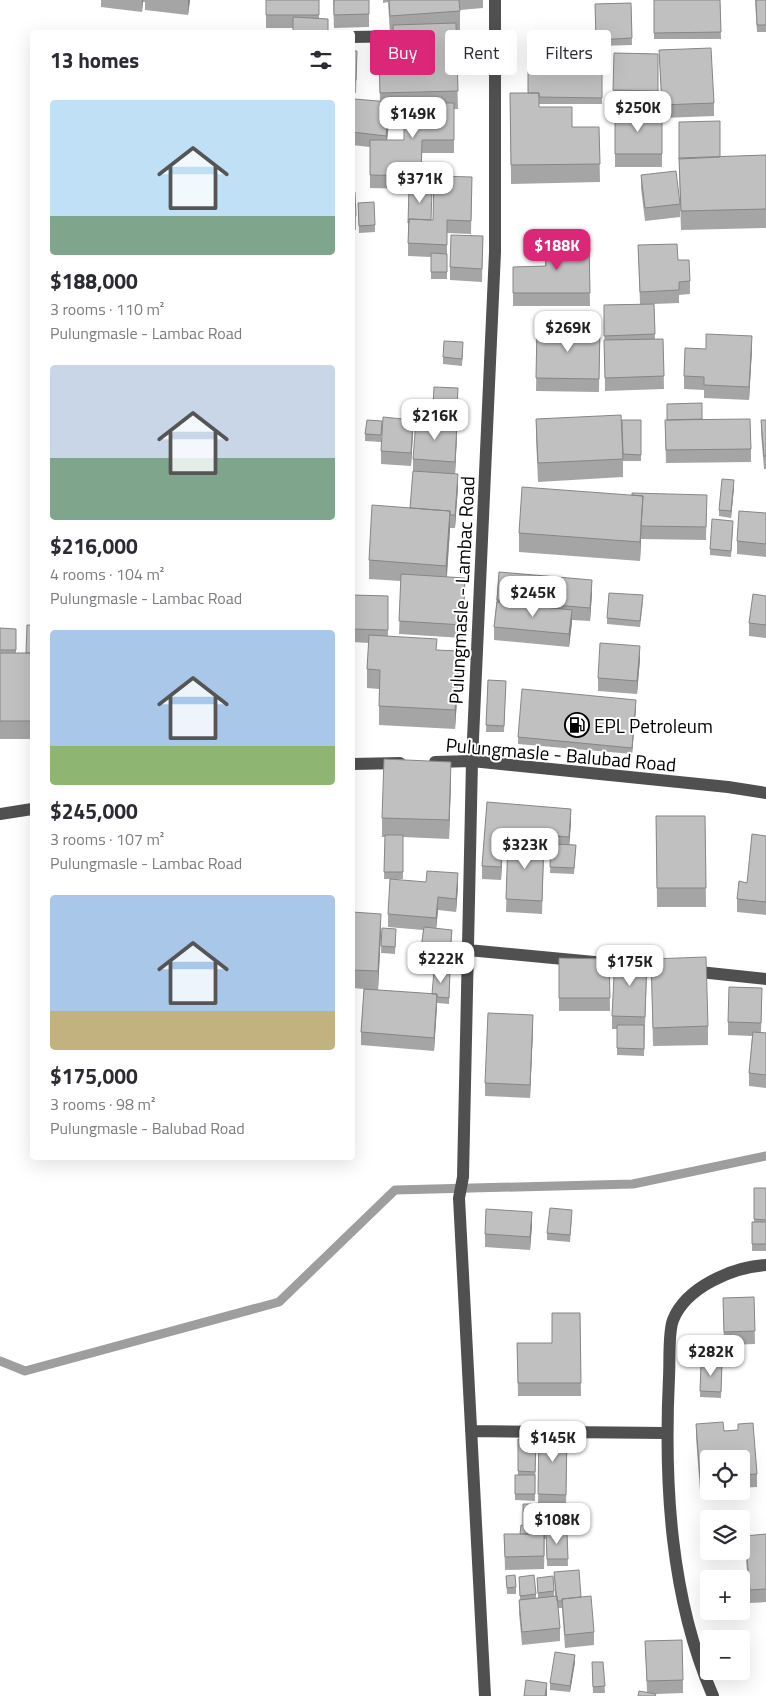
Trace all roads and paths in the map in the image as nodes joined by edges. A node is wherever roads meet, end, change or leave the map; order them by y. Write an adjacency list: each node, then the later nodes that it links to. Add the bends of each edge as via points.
1 (495, 0): 2 (street, Pulungmasle - Lambac Road)
2 (495, 30)
3 (445, 36): 4 (street)
4 (355, 37)
5 (495, 75): 6 (street, Pulungmasle - Lambac Road, via 495,252)
6 (472, 762): 7 (street, Pulungmasle - Balubad Road); 8 (street, Pulungmasle - Balubad Road); 11 (street, Pulungmasle - Lambac Road)
7 (355, 764)
8 (766, 793)
9 (30, 809): 10 (street)
10 (0, 814)
11 (468, 950): 12 (street); 14 (street, Pulungmasle - Lambac Road, via 463,1177 459,1198)
12 (766, 979)
13 (766, 1266): 15 (street, via 753,1266 718,1278 685,1299 672,1321)
14 (471, 1431): 15 (street); 16 (street, Pulungmasle - Lambac Road)
15 (666, 1432): 17 (street, via 670,1506 685,1611)
16 (485, 1696)
17 (713, 1696)

